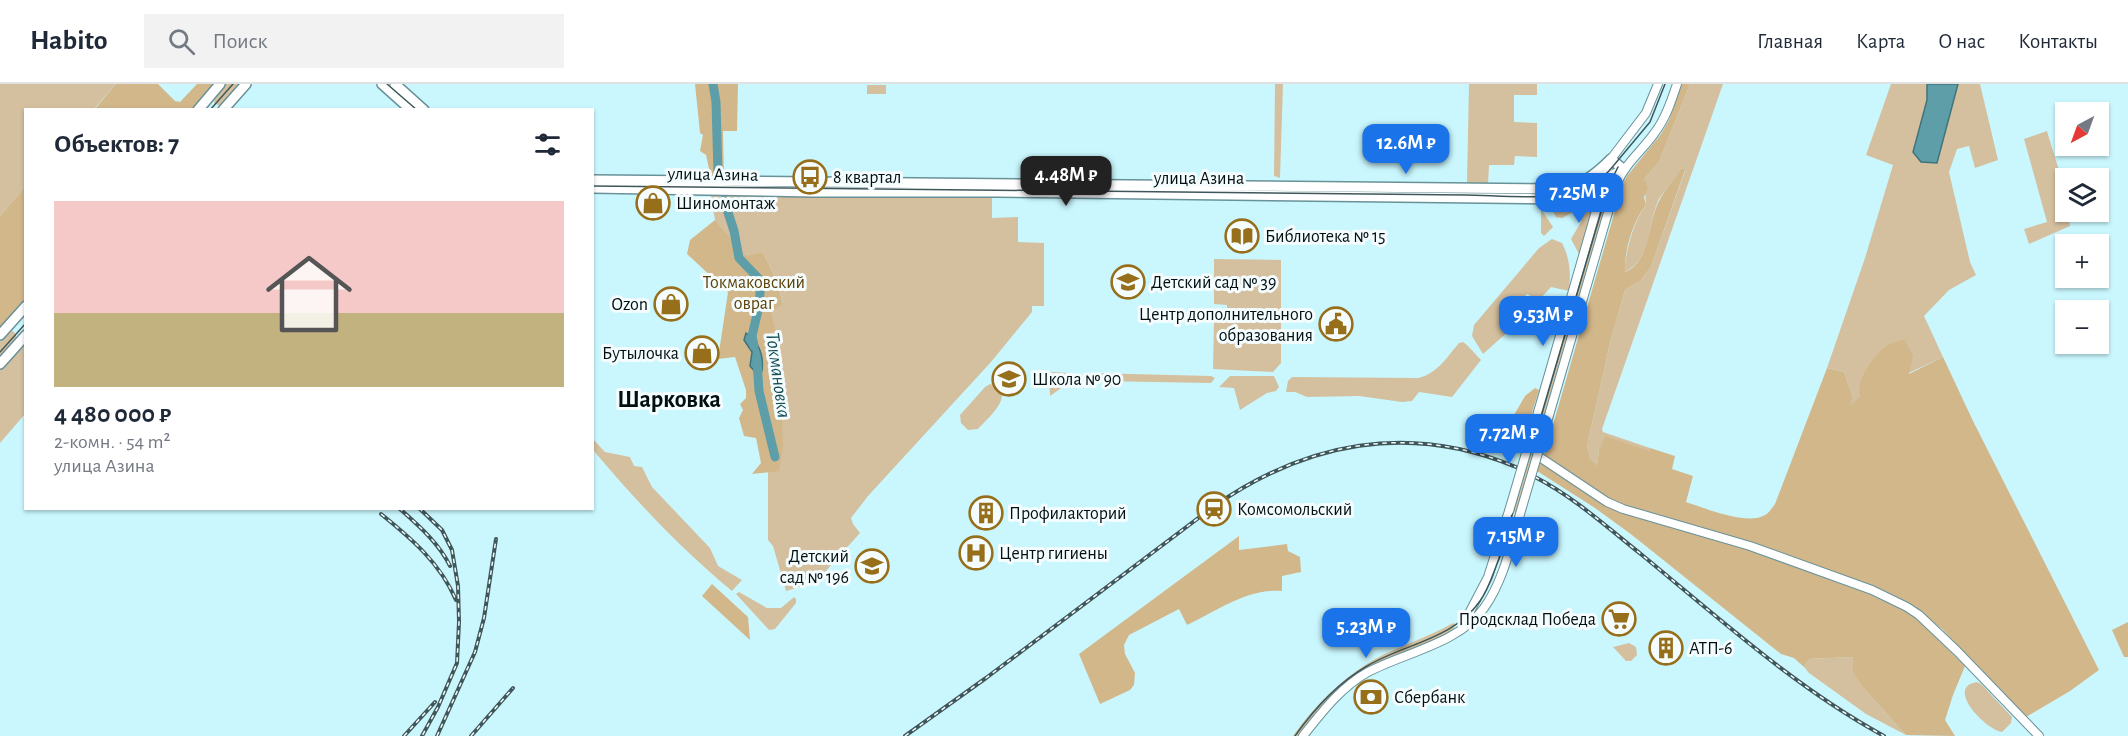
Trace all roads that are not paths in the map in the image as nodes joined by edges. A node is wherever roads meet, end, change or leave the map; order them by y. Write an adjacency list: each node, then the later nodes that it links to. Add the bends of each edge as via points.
1 (220, 84): 7 (main road)
2 (246, 84): 8 (main road)
3 (382, 84): 9 (main road)
4 (395, 84): 10 (main road)
5 (1658, 84): 11 (street, улица Азина, via 1646,112)
6 (1677, 84): 12 (street, улица Азина, via 1658,129)
7 (200, 108)
8 (225, 108)
9 (409, 108)
10 (422, 108)
11 (1611, 159): 12 (main road); 13 (main road, улица Азина, via 1587,180 1558,189); 14 (street)
12 (1623, 169): 14 (main road, улица Азина); 21 (street, bridge, via 1505,562 1484,610)
13 (594, 180)
14 (1605, 180): 15 (main road, улица Азина, via 1581,195 1558,199); 21 (street, bridge, via 1488,578)
15 (594, 188)
16 (24, 308): 17 (main road)
17 (0, 335)
18 (24, 337): 19 (main road)
19 (0, 364)
20 (1541, 458): 23 (street, via 1623,509 1750,546 1872,590 1907,607 1957,651)
21 (1465, 626): 22 (street, via 1353,682)
22 (1303, 736)
23 (2039, 736)

